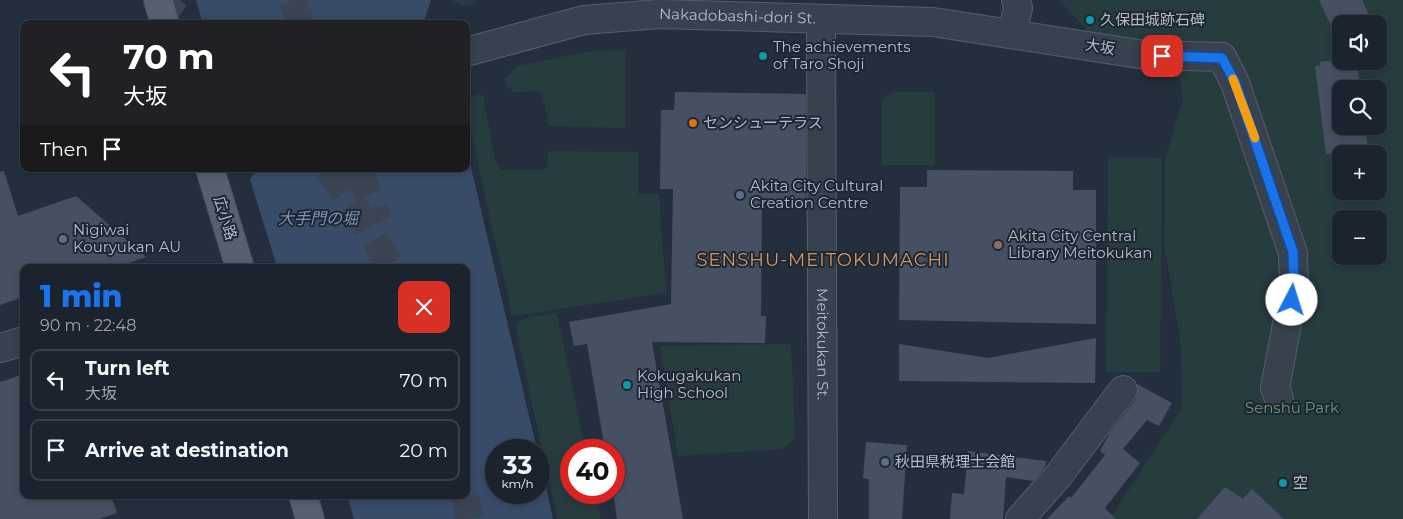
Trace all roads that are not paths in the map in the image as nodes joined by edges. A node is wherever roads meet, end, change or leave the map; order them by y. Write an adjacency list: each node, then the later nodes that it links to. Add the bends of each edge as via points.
1 (158, 0): 4 (main road)
2 (1016, 0): 5 (street, via 1018,8)
3 (821, 19): 5 (street, Nakadobashi-dori St., via 932,22); 6 (street, Nakadobashi-dori St., via 659,14 584,20); 15 (street, Meitokukan St.)
4 (164, 20)
5 (1012, 33): 12 (street, 大坂, via 1145,55 1222,58 1235,82 1293,252 1294,286 1276,388)
6 (470, 51)
7 (211, 172): 8 (main road, 広小路)
8 (239, 264)
9 (20, 342): 10 (street)
10 (0, 348)
11 (1123, 390): 16 (street, via 1058,476)
12 (1279, 398)
13 (305, 499): 14 (main road)
14 (310, 519)
15 (823, 519)
16 (1020, 519)

